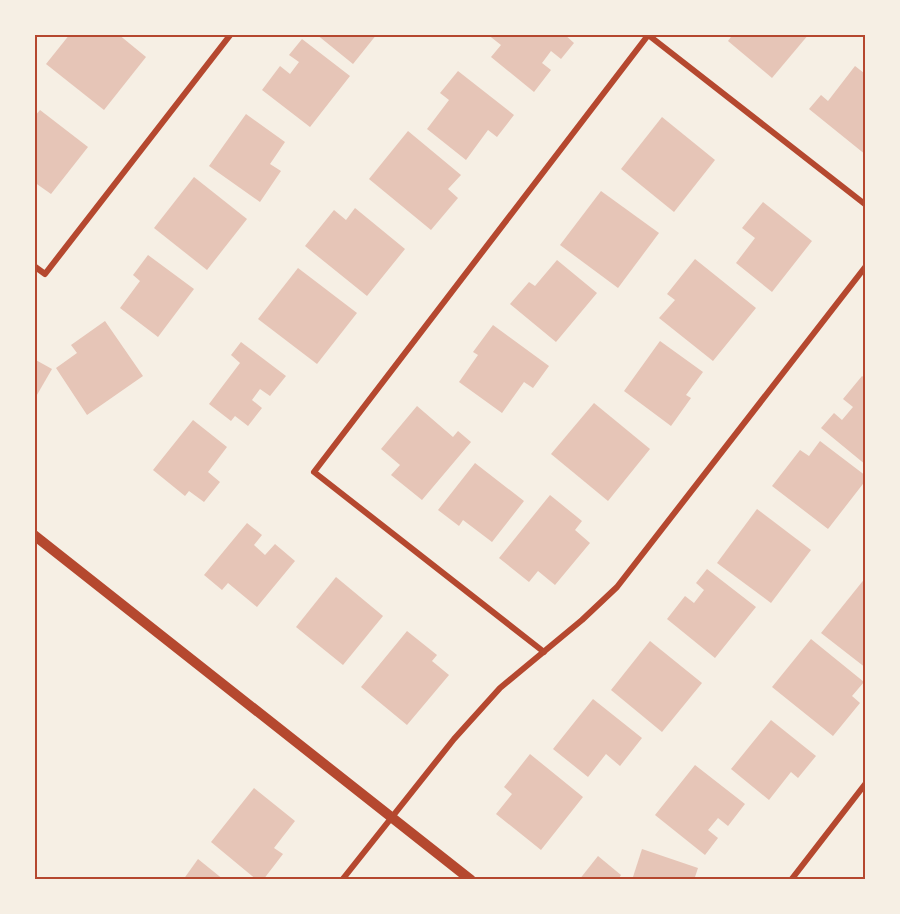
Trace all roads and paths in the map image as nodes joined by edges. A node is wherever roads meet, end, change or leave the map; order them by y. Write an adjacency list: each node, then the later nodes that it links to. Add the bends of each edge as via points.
1 (231, 34): 4 (street, via 45,274)
2 (648, 35): 3 (street); 7 (street, via 315,472)
3 (866, 205)
4 (34, 266)
5 (866, 266): 7 (street, via 617,587)
6 (34, 535): 9 (street)
7 (544, 652): 9 (street, via 500,688)
8 (866, 783): 12 (street)
9 (392, 816): 10 (street); 11 (street)
10 (342, 879)
11 (471, 879)
12 (791, 879)

